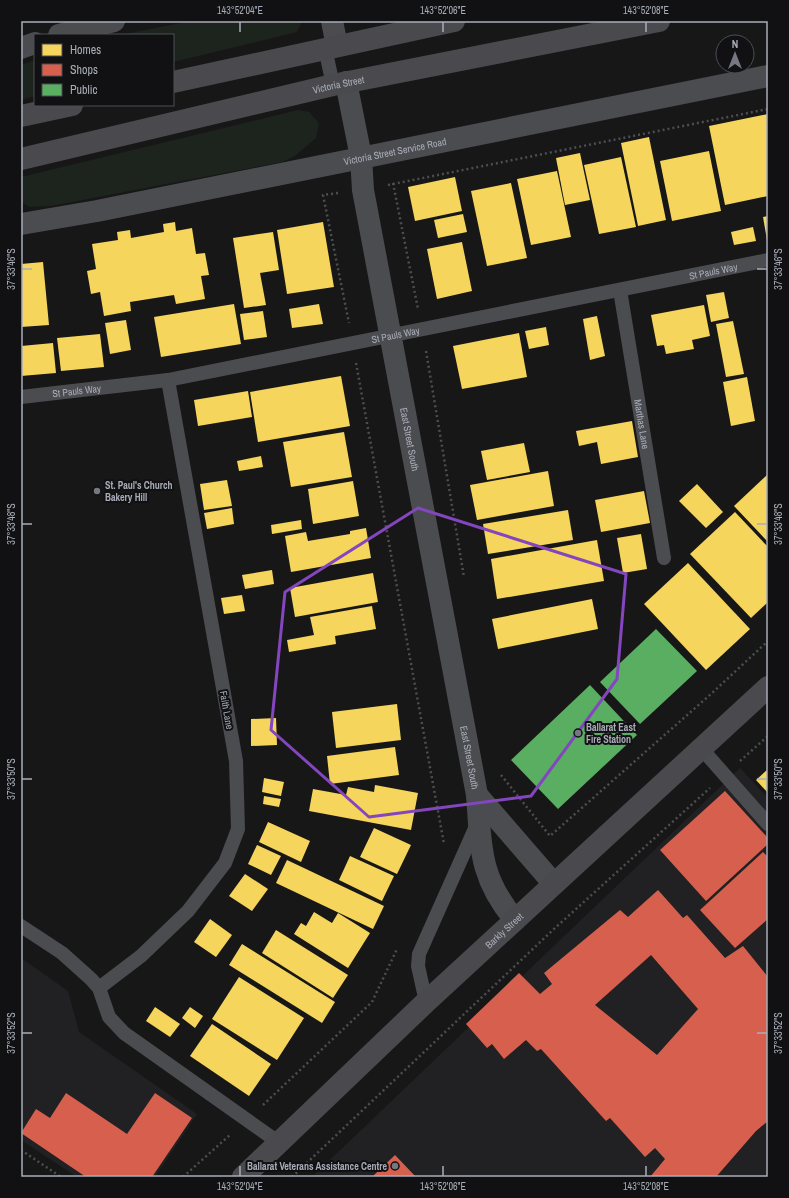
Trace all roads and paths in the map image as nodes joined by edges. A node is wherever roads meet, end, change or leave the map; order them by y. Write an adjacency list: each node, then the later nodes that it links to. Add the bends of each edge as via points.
1 (114, 21): 5 (street)
2 (332, 21): 7 (street)
3 (454, 21): 7 (street)
4 (659, 21): 11 (street, Victoria Street)
5 (63, 34)
6 (34, 43): 8 (street)
7 (331, 47): 10 (street); 11 (lane)
8 (21, 48)
9 (768, 76): 15 (street, Victoria Street Service Road)
10 (174, 82)
11 (340, 84): 15 (street, East Street South); 16 (street, Victoria Street)
12 (67, 106): 14 (street)
13 (768, 109): 22 (path, via 393,183)
14 (21, 116)
15 (361, 157): 18 (street, Victoria Street Service Road); 23 (street, East Street South, via 363,190)
16 (21, 158)
17 (323, 195): 21 (path)
18 (21, 224)
19 (768, 260): 20 (lane, St Pauls Way)
20 (620, 290): 22 (lane, St Pauls Way); 27 (lane, Marthas Lane)
21 (349, 325)
22 (422, 329): 23 (lane, St Pauls Way); 28 (path)
23 (391, 336): 25 (lane, St Pauls Way); 35 (street, East Street South)
24 (356, 365): 38 (path)
25 (168, 380): 26 (lane, St Pauls Way); 43 (lane, Faith Lane, via 236,761 238,829 225,863 188,911 141,956)
26 (21, 397)
27 (664, 558)
28 (465, 581)
29 (768, 641): 33 (path, via 550,836)
30 (768, 687): 32 (street, Barkly Street)
31 (768, 736): 34 (path)
32 (701, 748): 34 (lane); 39 (street, Barkly Street)
33 (496, 770)
34 (725, 774): 37 (lane); 51 (path, via 549,933)
35 (477, 795): 36 (street, East Street South); 39 (street, East Street South)
36 (479, 819): 40 (street, East Street South, via 482,855 490,883 500,902); 44 (lane, via 419,954 418,966)
37 (768, 824)
38 (444, 846)
39 (554, 884): 40 (street, Barkly Street)
40 (515, 920): 44 (street, Barkly Street)
41 (21, 926): 43 (lane, via 62,953)
42 (398, 946): 45 (path, via 372,1002)
43 (99, 988): 45 (lane, via 109,1017 124,1033)
44 (426, 1002): 46 (street, Barkly Street)
45 (248, 1120): 46 (lane); 49 (path)
46 (278, 1142): 50 (street, Barkly Street)
47 (21, 1150): 48 (path)
48 (61, 1177)
49 (183, 1177)
50 (243, 1177)
51 (292, 1177)

